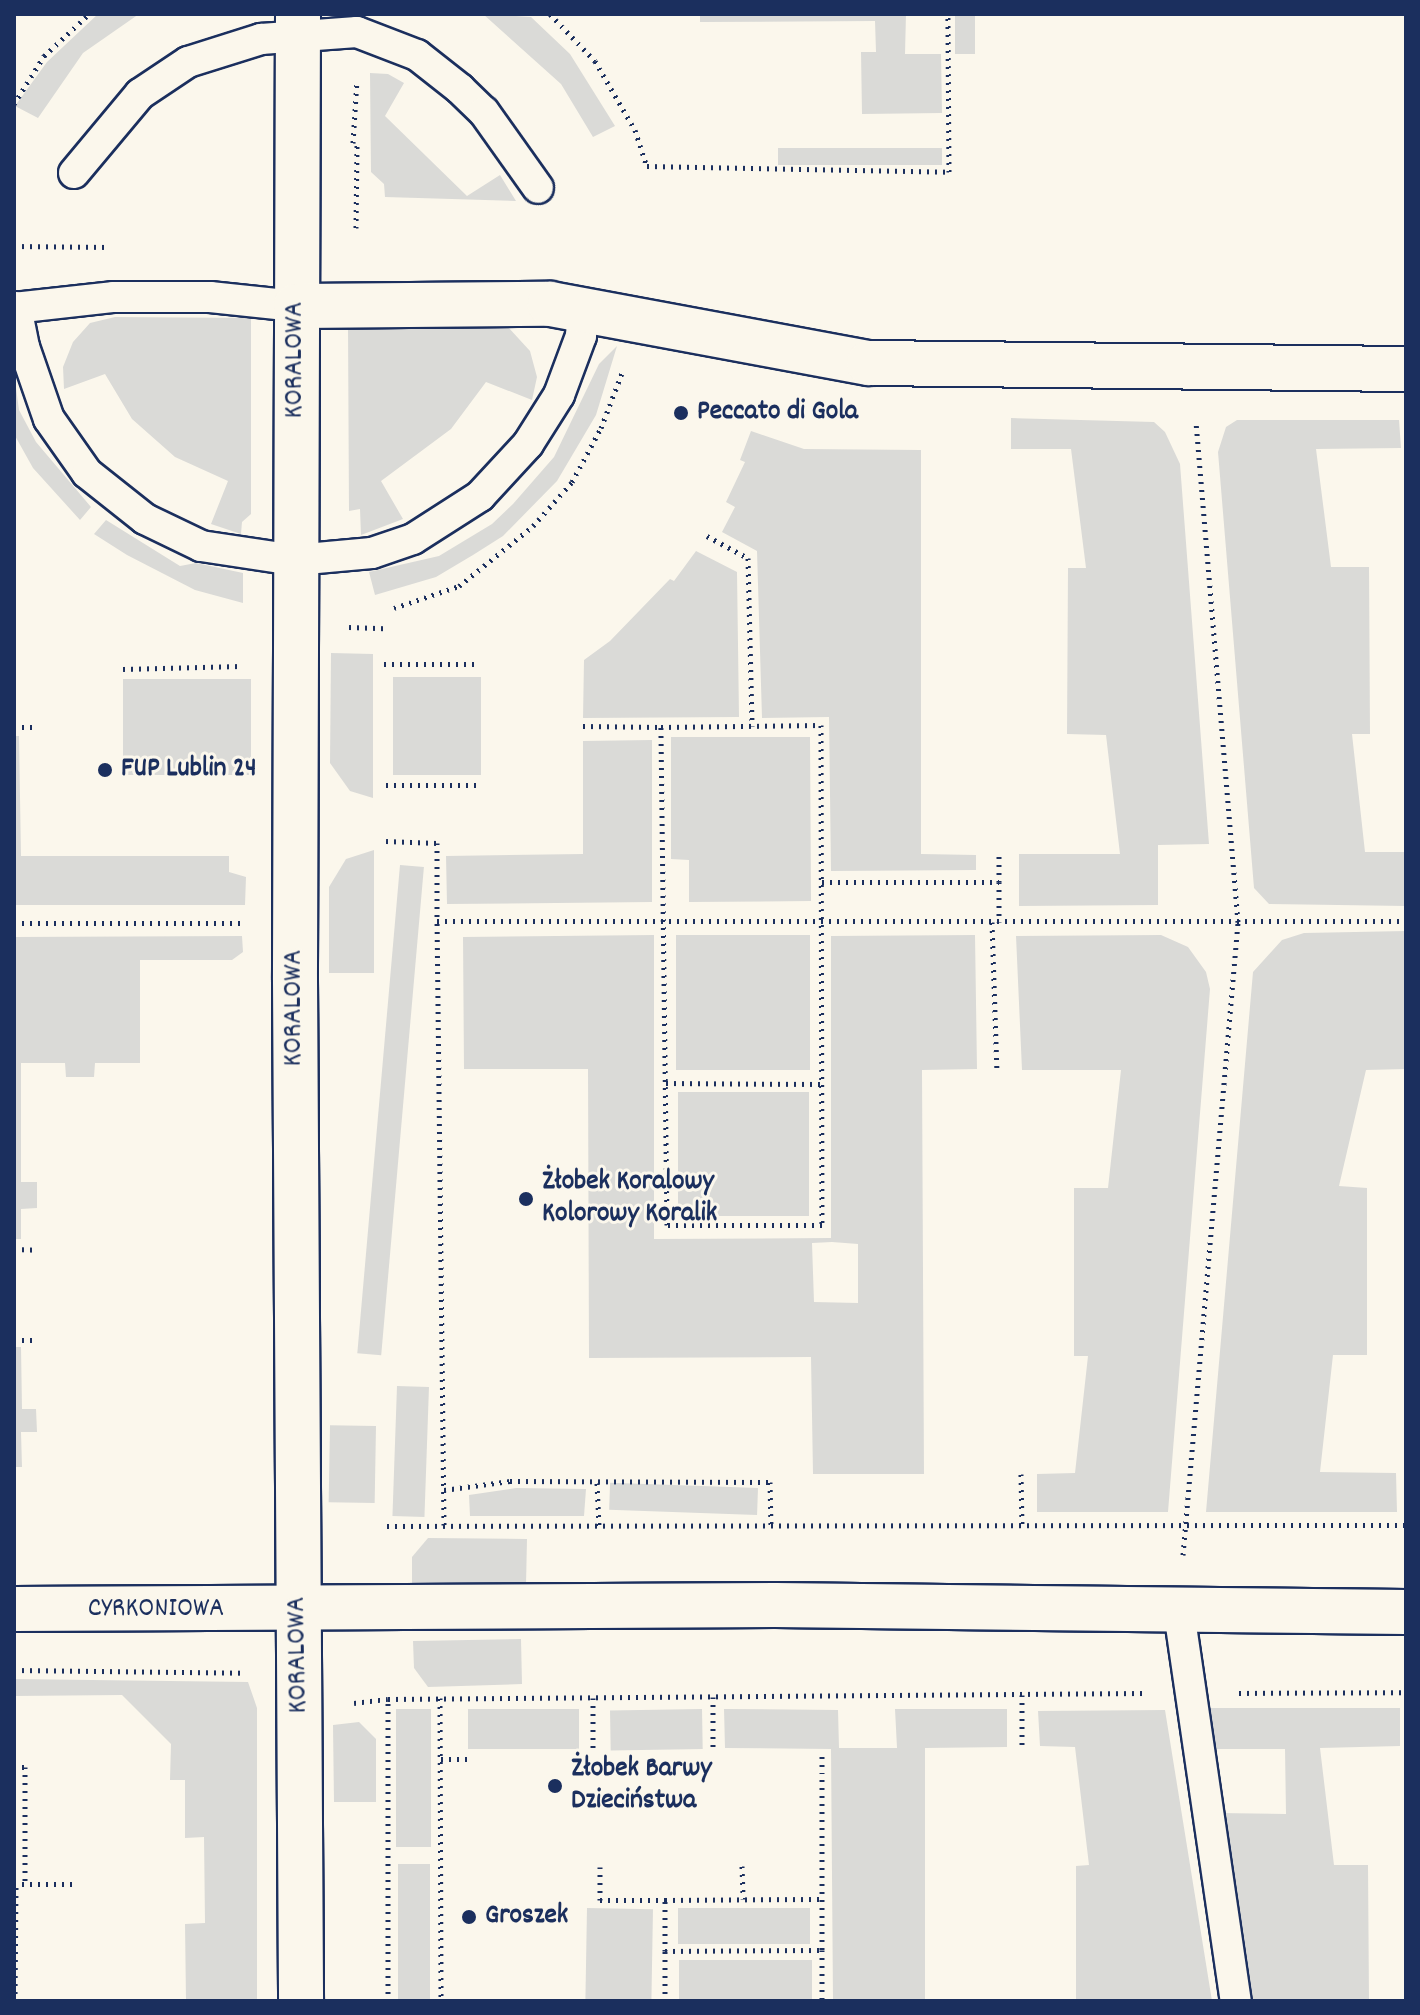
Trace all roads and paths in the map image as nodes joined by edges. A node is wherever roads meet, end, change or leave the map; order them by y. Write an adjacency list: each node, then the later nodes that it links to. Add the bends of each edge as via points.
1 (89, 14): 5 (path, via 44,56)
2 (550, 14): 3 (path, via 595,61 635,130 647,166 949,172)
3 (948, 14)
4 (298, 24): 6 (lane, via 188,62 140,94); 7 (lane, via 357,32 417,55 484,112); 8 (street, KORALOWA)
5 (14, 104)
6 (74, 173)
7 (538, 188)
8 (296, 306): 9 (lane, via 210,297 128,297); 10 (street, via 550,304); 15 (street, KORALOWA)
9 (15, 308): 15 (lane, via 49,419 87,473 145,519 201,546)
10 (583, 310): 12 (street, via 869,363); 15 (lane, via 581,336 559,395 528,444 480,496 413,539 372,553)
11 (628, 359): 16 (path, via 601,428 572,482 533,526 459,586)
12 (1406, 369)
13 (1194, 405): 37 (path)
14 (707, 536): 22 (path, via 748,558)
15 (295, 560): 58 (street, KORALOWA)
16 (394, 608)
17 (384, 664): 18 (path)
18 (480, 664)
19 (258, 666): 20 (path)
20 (123, 669)
21 (583, 726): 25 (path)
22 (752, 726): 25 (path); 30 (path, via 821,725)
23 (14, 727): 24 (path)
24 (36, 727)
25 (661, 727): 33 (path)
26 (386, 785): 27 (path)
27 (482, 785)
28 (386, 841): 32 (path, via 437,843)
29 (999, 855): 31 (path)
30 (822, 882): 31 (path); 34 (path)
31 (999, 882): 36 (path)
32 (437, 921): 33 (path); 49 (path)
33 (663, 921): 34 (path); 41 (path)
34 (822, 921): 36 (path); 42 (path)
35 (1406, 921): 37 (path)
36 (996, 922): 37 (path); 40 (path)
37 (1238, 922): 56 (path)
38 (14, 923): 39 (path)
39 (248, 923)
40 (997, 1070)
41 (666, 1083): 42 (path); 42 (path, via 667,1225 822,1225)
42 (822, 1084)
43 (14, 1249): 44 (path)
44 (37, 1250)
45 (14, 1340): 46 (path)
46 (38, 1340)
47 (1021, 1474): 51 (path)
48 (597, 1483): 49 (path, via 510,1481); 54 (path); 55 (path, via 770,1482)
49 (444, 1490): 50 (path)
50 (444, 1525): 53 (path); 54 (path)
51 (1022, 1525): 55 (path); 56 (path)
52 (1406, 1525): 56 (path)
53 (387, 1526)
54 (599, 1526): 55 (path)
55 (771, 1526)
56 (1185, 1526): 59 (path)
57 (14, 1609): 58 (street, CYRKONIOWA)
58 (298, 1610): 59 (street, CYRKONIOWA, via 775,1605); 87 (street, KORALOWA)
59 (1179, 1612): 60 (street, CYRKONIOWA); 64 (lane)
60 (1406, 1612)
61 (14, 1670): 62 (path)
62 (210, 1673)
63 (1406, 1692): 64 (path)
64 (1190, 1693): 65 (path); 92 (lane)
65 (1022, 1695): 66 (path); 69 (path)
66 (713, 1697): 68 (path); 71 (path)
67 (440, 1698): 68 (path); 73 (path); 88 (path, via 388,1699)
68 (593, 1698): 70 (path)
69 (1022, 1747)
70 (593, 1749)
71 (713, 1749)
72 (822, 1756): 82 (path)
73 (441, 1759): 74 (path); 89 (path)
74 (468, 1759)
75 (14, 1767): 79 (path, via 25,1767)
76 (742, 1866): 81 (path)
77 (600, 1867): 83 (path, via 600,1900)
78 (15, 1884): 79 (path); 86 (path)
79 (25, 1884): 80 (path)
80 (72, 1884)
81 (743, 1899): 82 (path); 83 (path)
82 (822, 1899): 84 (path)
83 (665, 1900): 85 (path)
84 (822, 1950): 85 (path); 91 (path)
85 (665, 1951): 90 (path)
86 (15, 2001)
87 (301, 2001)
88 (388, 2001)
89 (441, 2001)
90 (665, 2001)
91 (822, 2001)
92 (1236, 2001)

